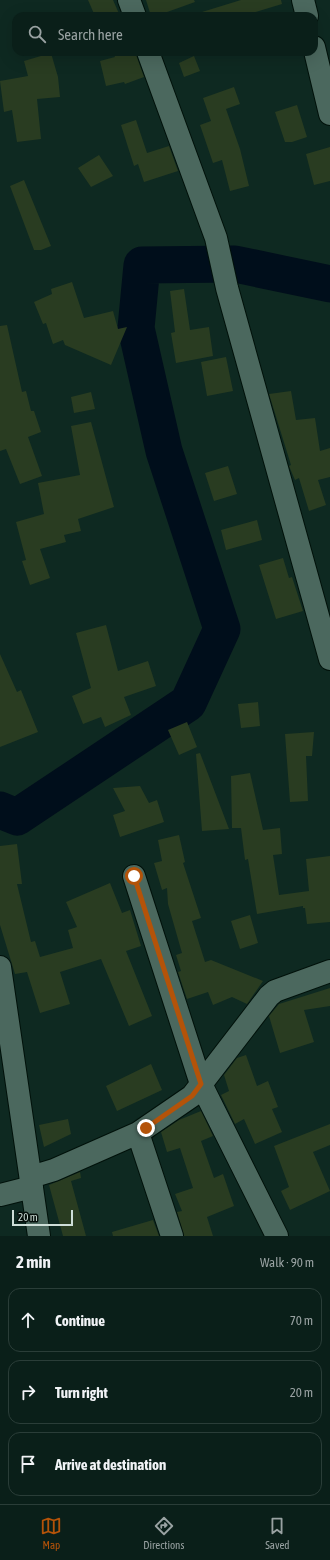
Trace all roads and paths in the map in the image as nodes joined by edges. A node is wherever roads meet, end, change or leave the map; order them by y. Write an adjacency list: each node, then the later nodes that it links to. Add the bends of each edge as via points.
1 (129, 0): 3 (street)
2 (303, 0): 4 (street)
3 (134, 12)
4 (306, 12)
5 (149, 56): 8 (street, via 216,238 227,288)
6 (316, 56): 7 (street)
7 (330, 114)
8 (330, 659)
9 (134, 876): 12 (street)
10 (0, 967): 14 (street)
11 (330, 971): 12 (street, via 275,991 269,996)
12 (201, 1084): 13 (street, via 192,1096); 18 (street)
13 (138, 1133): 14 (street); 17 (street)
14 (31, 1182): 15 (street); 16 (street)
15 (0, 1195)
16 (39, 1236)
17 (172, 1236)
18 (277, 1236)

